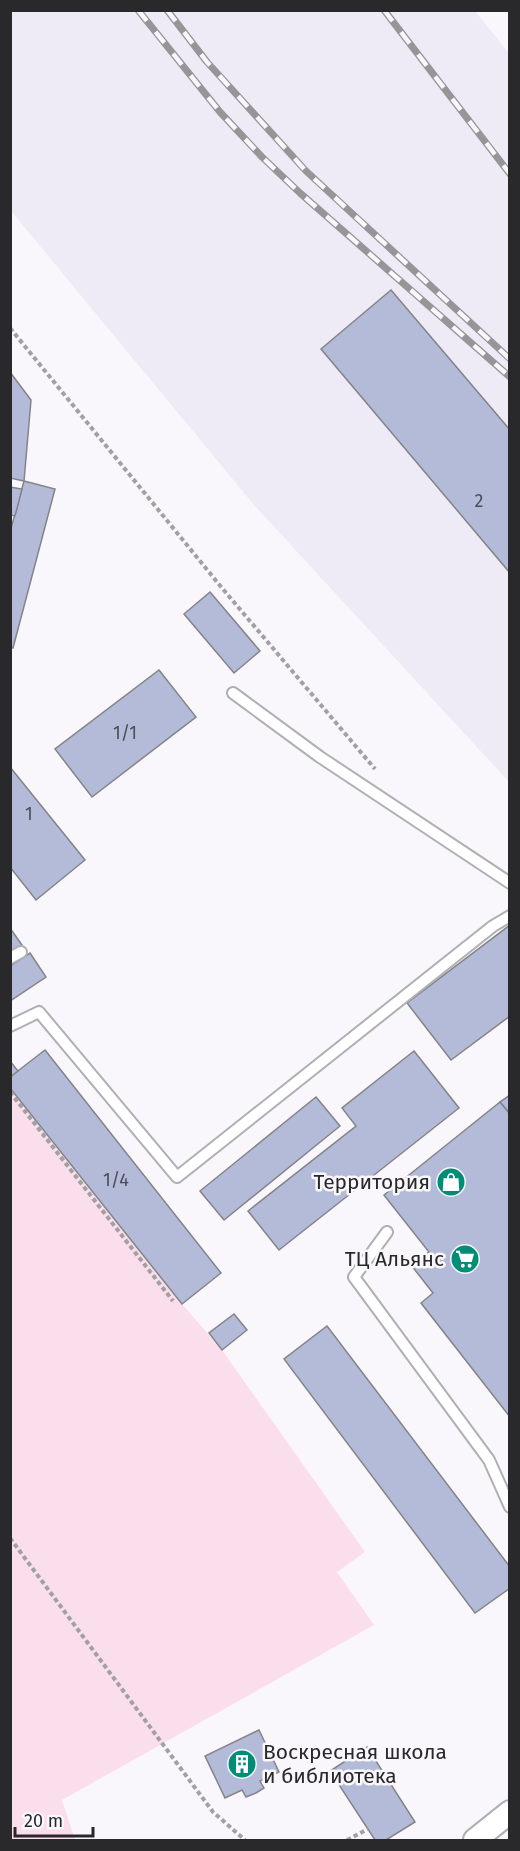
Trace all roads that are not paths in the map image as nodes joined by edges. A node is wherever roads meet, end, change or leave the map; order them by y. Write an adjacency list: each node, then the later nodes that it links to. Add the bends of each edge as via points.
1 (233, 693): 2 (lane, via 320,757)
2 (510, 883)
3 (510, 916): 6 (lane, via 177,1177 39,1011)
4 (21, 952): 5 (lane)
5 (10, 958)
6 (10, 1026)
7 (387, 1232): 8 (lane, via 354,1277 489,1460)
8 (510, 1507)
9 (510, 1812): 10 (street)
10 (478, 1840)

